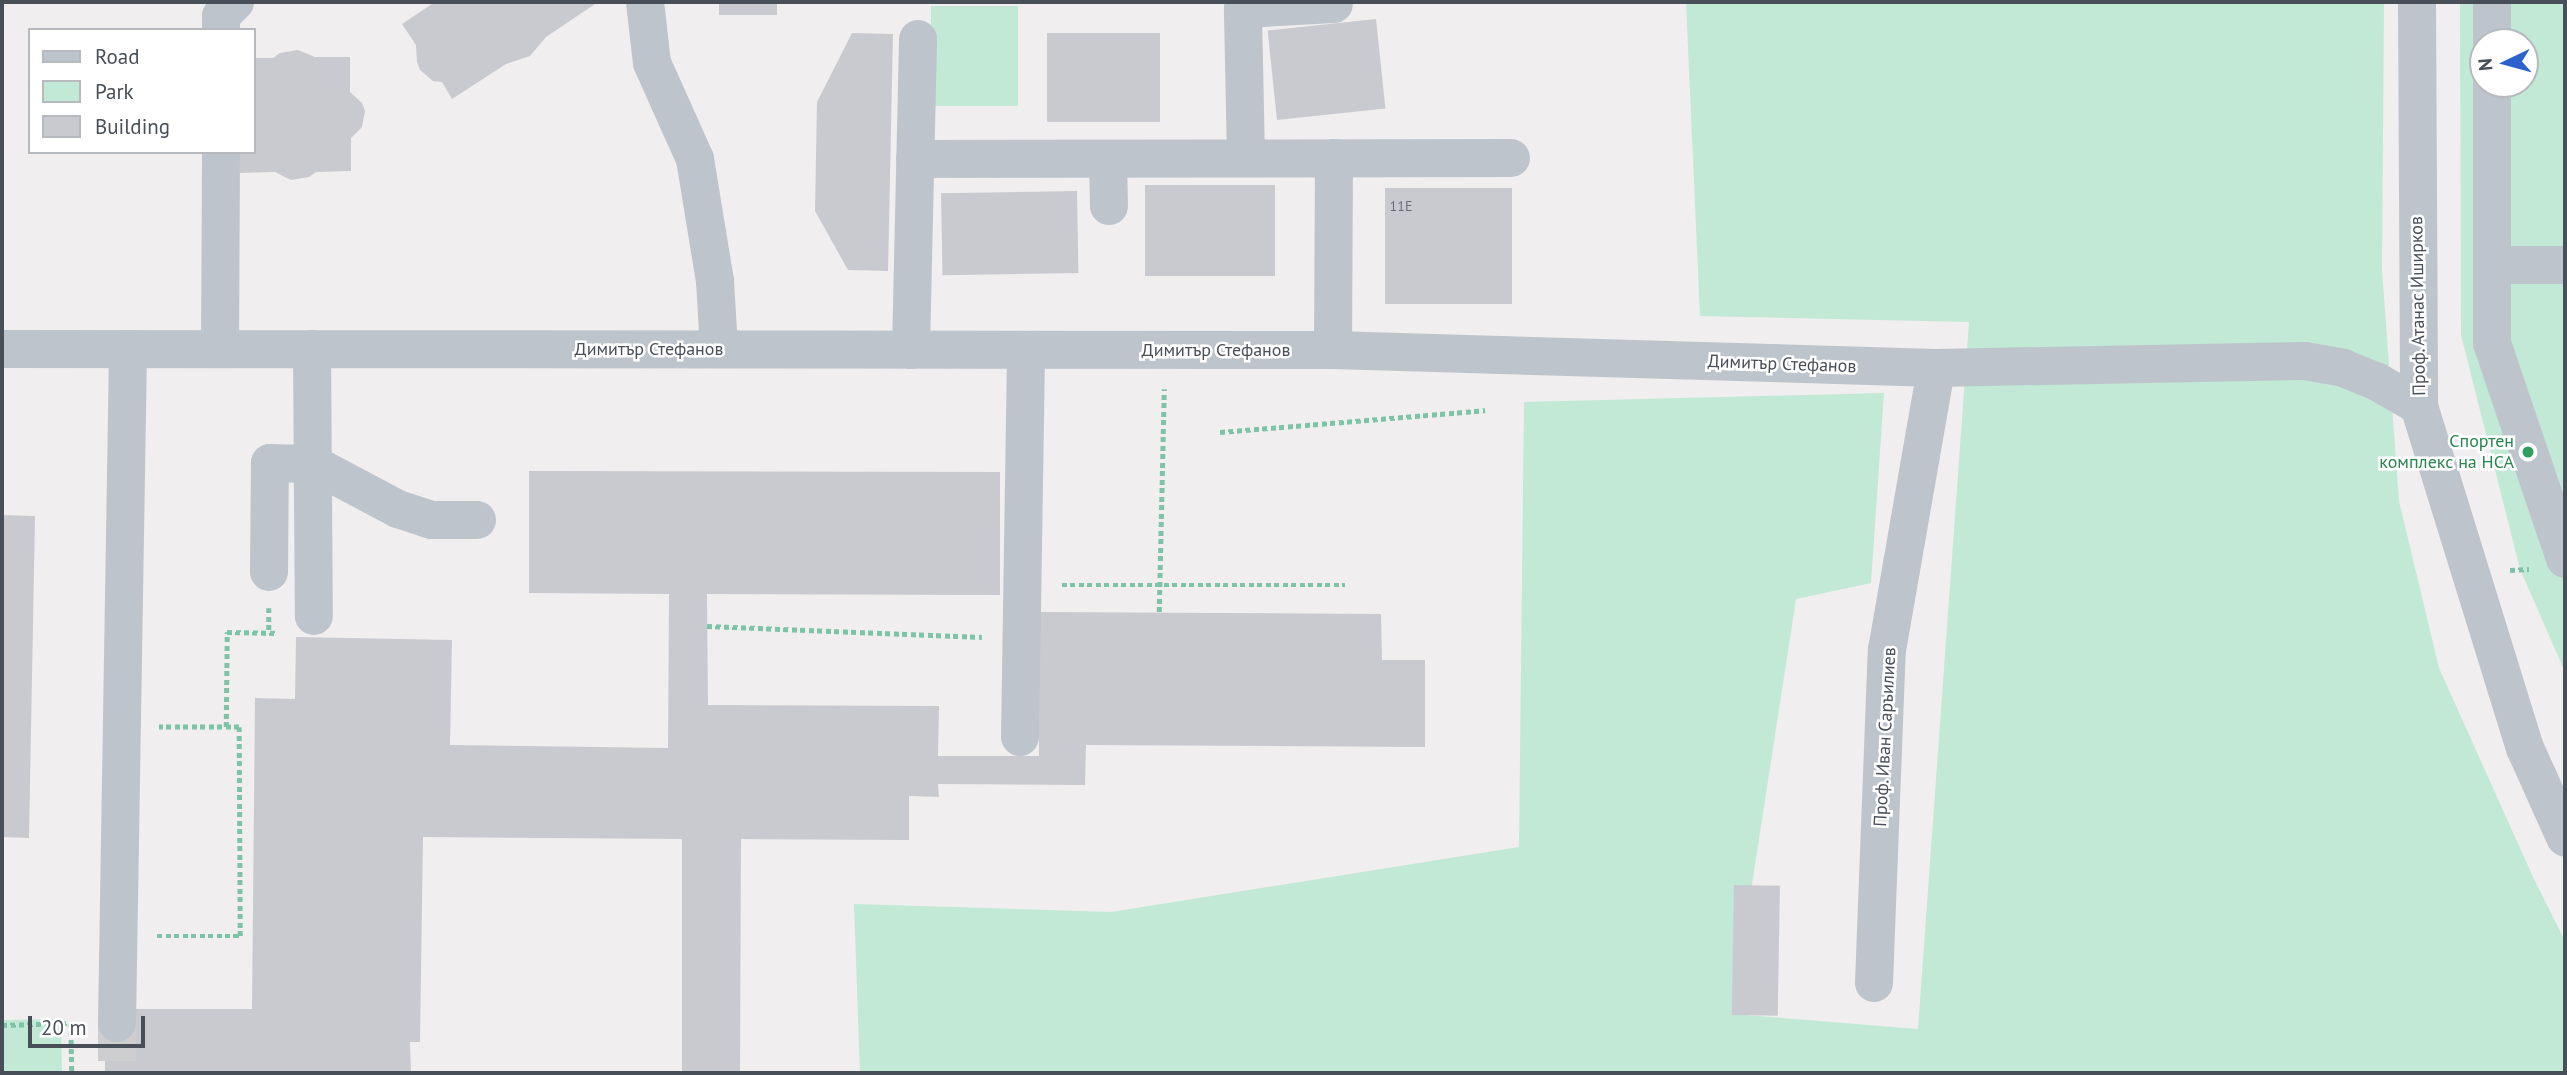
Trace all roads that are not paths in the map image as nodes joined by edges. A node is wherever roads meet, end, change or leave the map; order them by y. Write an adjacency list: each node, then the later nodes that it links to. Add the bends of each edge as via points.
1 (234, 2): 6 (street, via 221,16)
2 (645, 2): 23 (street, via 652,63 695,159 715,281)
3 (2417, 2): 28 (street, Проф. Атанас Иширков)
4 (2492, 2): 7 (street)
5 (1334, 4): 11 (street, via 1243,9)
6 (221, 28)
7 (2492, 28)
8 (918, 39): 14 (street)
9 (2492, 98): 17 (street)
10 (221, 154): 21 (street)
11 (1246, 158): 12 (street); 15 (street)
12 (1334, 158): 13 (street); 26 (street)
13 (1511, 158)
14 (915, 159): 15 (street); 24 (street)
15 (1108, 159): 16 (street)
16 (1109, 206)
17 (2492, 265): 18 (street); 31 (street, via 2492,343)
18 (2565, 265)
19 (2, 349): 20 (street, Димитър Стефанов)
20 (128, 349): 21 (street, Димитър Стефанов); 37 (street)
21 (220, 349): 22 (street, Димитър Стефанов)
22 (312, 349): 23 (street, Димитър Стефанов); 29 (street)
23 (719, 349): 24 (street, Димитър Стефанов)
24 (911, 350): 25 (street, Димитър Стефанов)
25 (1026, 350): 26 (street, Димитър Стефанов); 34 (street)
26 (1333, 350): 27 (street, Димитър Стефанов)
27 (1936, 368): 28 (street, Димитър Стефанов, via 2305,361 2343,368); 36 (street, Проф. Иван Саръилиев, via 1887,650)
28 (2419, 406): 35 (street, Проф. Атанас Иширков, via 2525,748)
29 (313, 464): 30 (street, via 398,509 431,520); 32 (street, via 270,463); 33 (street)
30 (477, 520)
31 (2548, 564)
32 (269, 572)
33 (302, 625)
34 (1020, 737)
35 (2565, 837)
36 (1874, 984)
37 (117, 1023)

